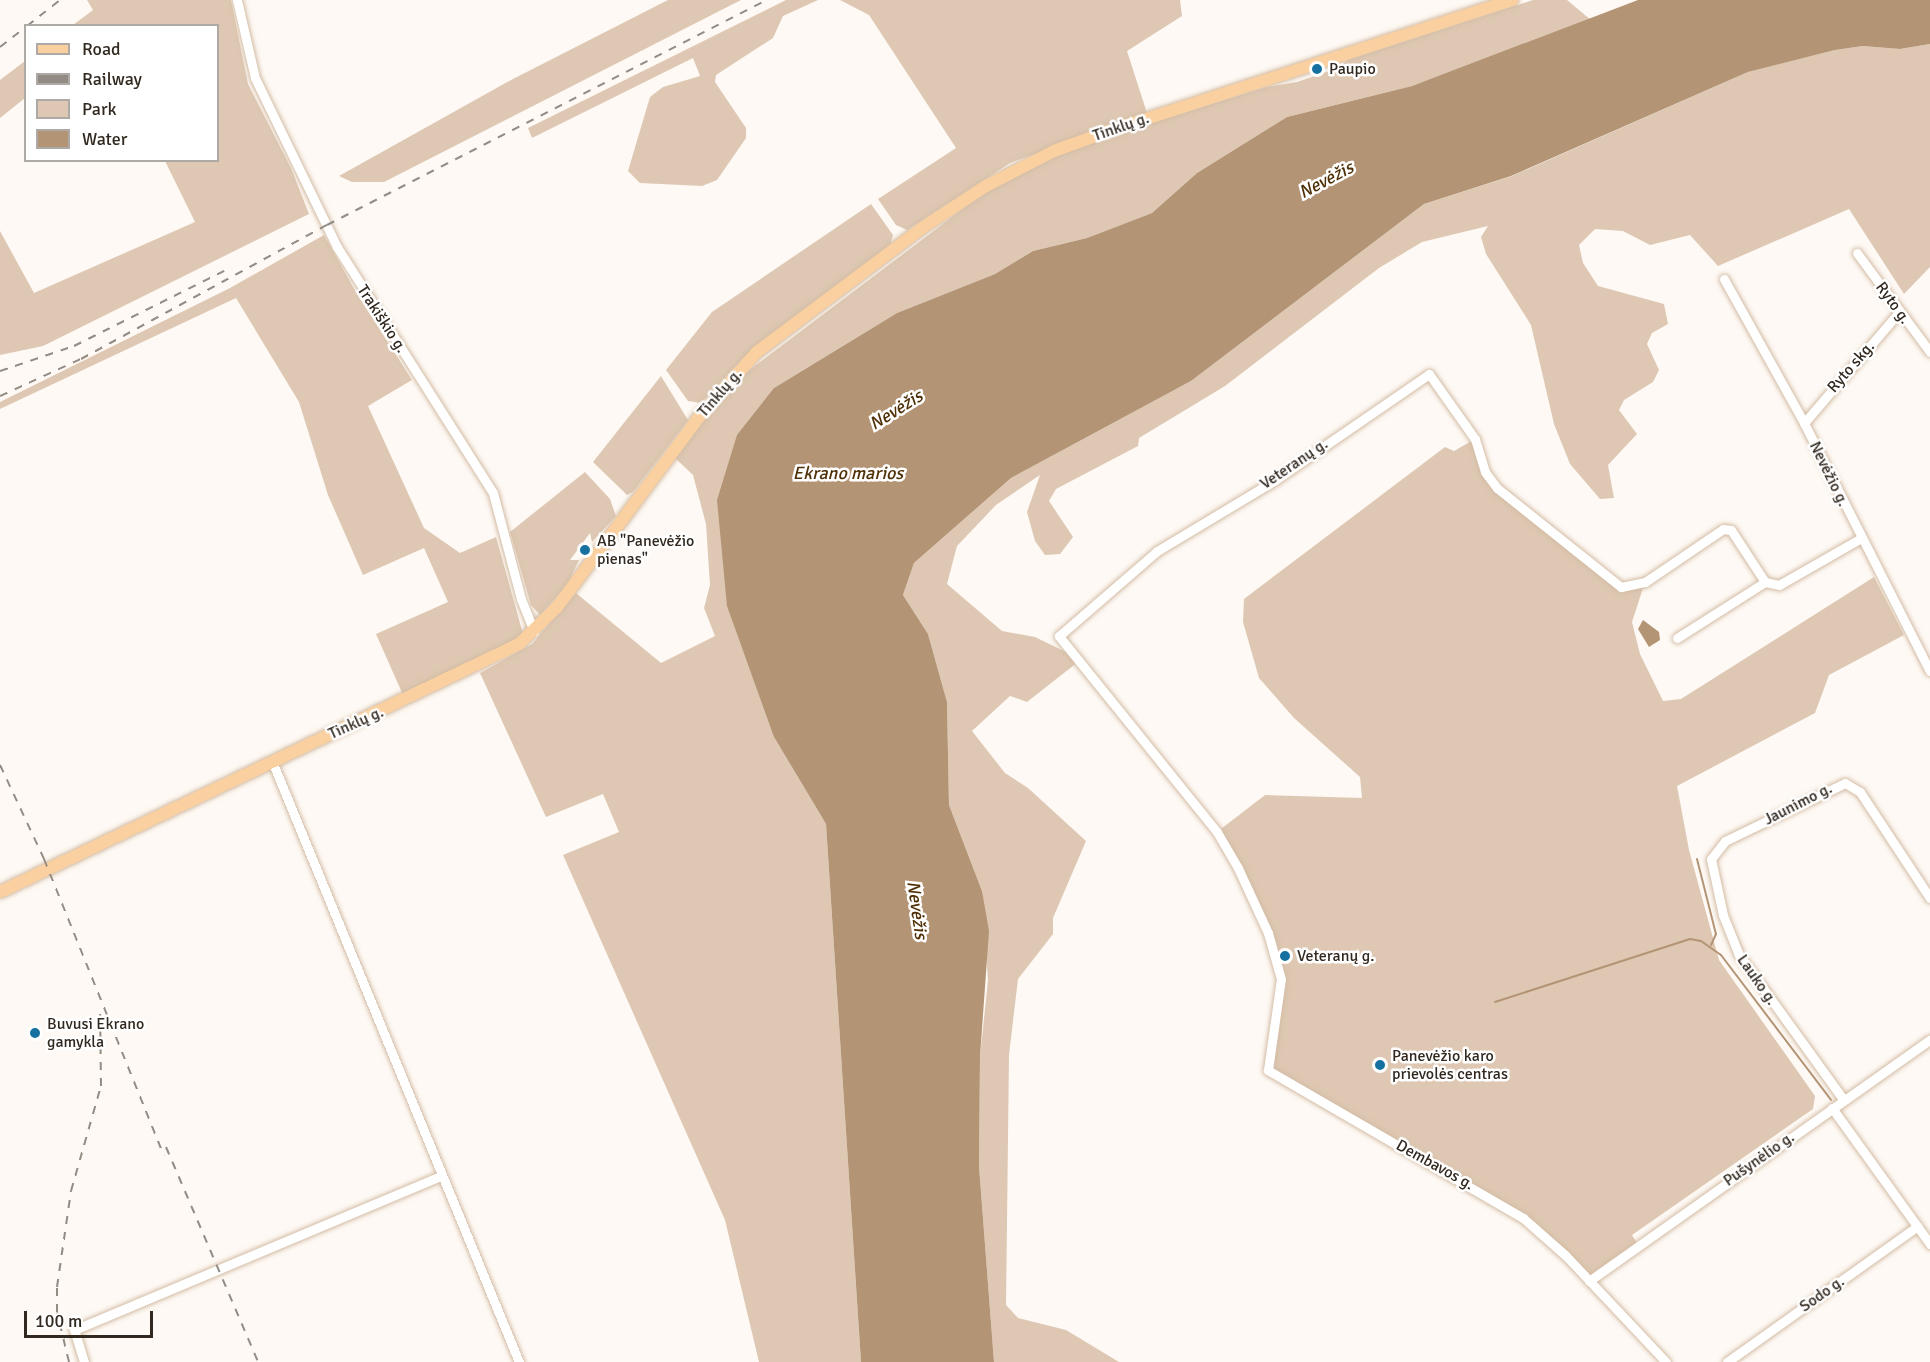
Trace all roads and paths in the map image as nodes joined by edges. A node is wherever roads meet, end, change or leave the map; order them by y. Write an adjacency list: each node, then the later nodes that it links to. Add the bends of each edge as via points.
1 (237, 0): 10 (street, Trakiškio g., via 255,78 337,247 493,494 521,599)
2 (1512, 0): 10 (main road, Tinklų g., via 1109,131 1054,151 986,186 922,228 749,360 699,417)
3 (1857, 253): 5 (street, Ryto g.)
4 (1724, 279): 7 (street, Nevėžio g.)
5 (1899, 312): 6 (street, Ryto g.); 7 (street, Ryto skg.)
6 (1930, 352)
7 (1804, 423): 8 (street, Nevėžio g.)
8 (1861, 538): 9 (street, via 1779,585); 12 (street, Nevėžio g.)
9 (1765, 582): 11 (street); 17 (street, Veteranų g., via 1731,530 1723,529 1646,582 1621,587 1497,488 1485,472 1475,439 1429,374 1275,480 1157,551 1059,636 1217,832 1238,868)
10 (534, 632): 13 (main road, Tinklų g., via 502,654)
11 (1677, 638)
12 (1930, 671)
13 (272, 761): 15 (main road, Tinklų g.); 21 (street)
14 (1719, 846): 16 (street, Jaunimo g., via 1839,784 1852,784); 19 (street, Lauko g., via 1710,866 1733,943)
15 (0, 892)
16 (1930, 898)
17 (1277, 957): 24 (street, Dembavos g., via 1281,979 1268,1070 1490,1196 1543,1234)
18 (1930, 1040): 19 (street, Pušynėlio g.)
19 (1843, 1100): 20 (street, Pušynėlio g.)
20 (1832, 1108): 22 (street); 24 (street, Pušynėlio g.)
21 (441, 1176): 25 (street, via 74,1330); 26 (street)
22 (1918, 1226): 23 (street); 28 (street, Sodo g.)
23 (1930, 1244)
24 (1590, 1281): 27 (street, Dembavos g.)
25 (84, 1362)
26 (519, 1362)
27 (1666, 1362)
28 (1726, 1362)

